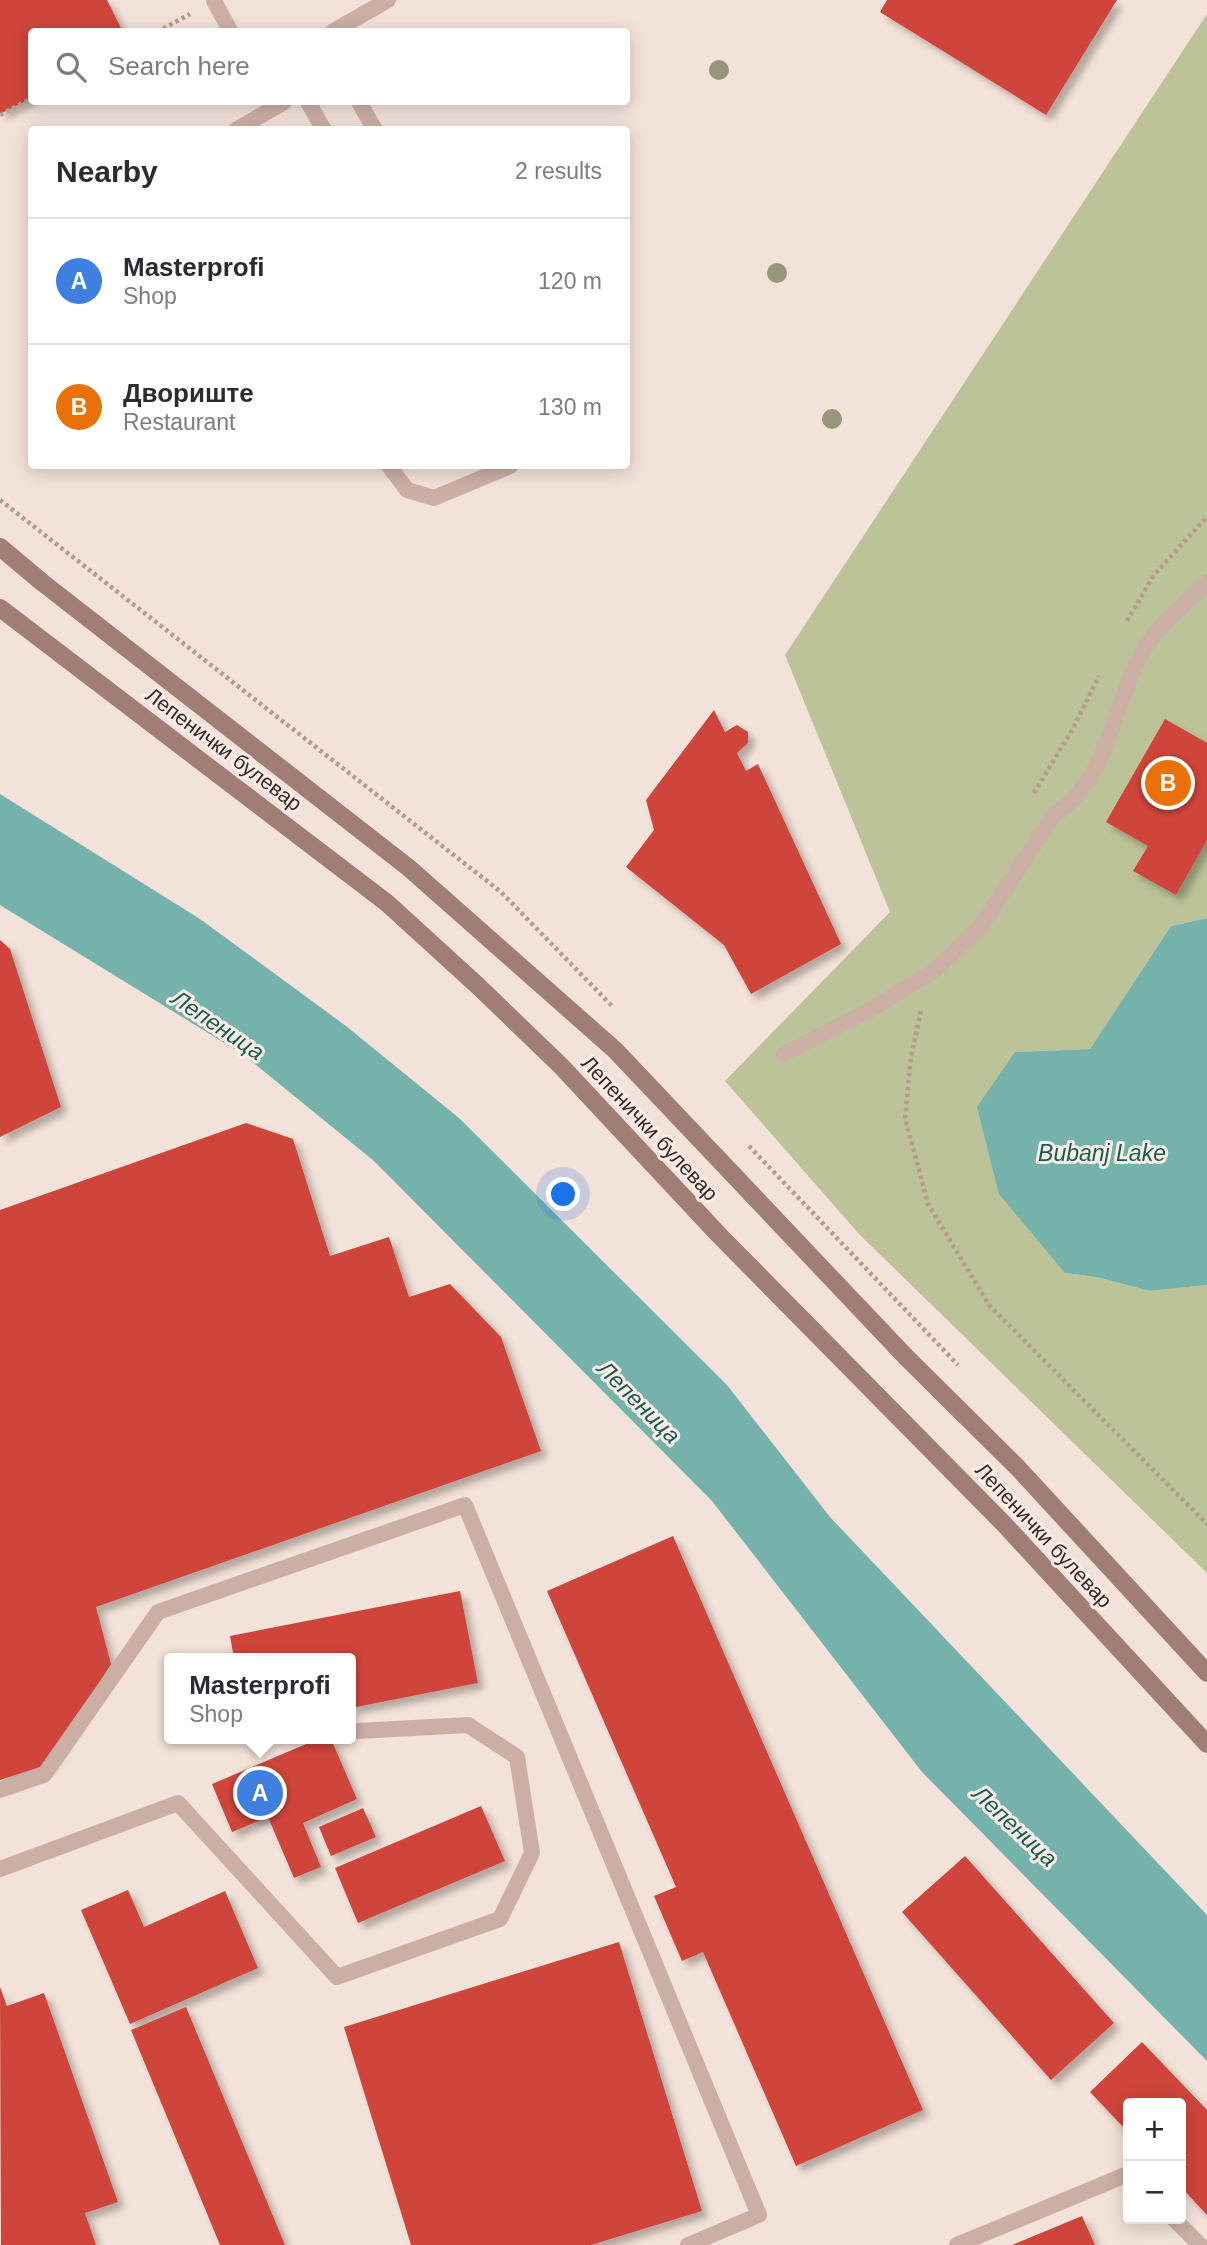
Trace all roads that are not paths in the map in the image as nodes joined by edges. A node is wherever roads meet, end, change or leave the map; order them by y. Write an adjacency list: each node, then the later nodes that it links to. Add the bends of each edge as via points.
1 (388, 0): 4 (lane)
2 (214, 1): 3 (lane)
3 (229, 28)
4 (339, 28)
5 (273, 105): 8 (lane)
6 (311, 105): 9 (lane)
7 (361, 105): 10 (lane)
8 (246, 126)
9 (322, 126)
10 (373, 126)
11 (391, 469): 12 (lane, via 407,490 434,498)
12 (503, 469)
13 (0, 547): 17 (main road, Лепенички булевар, via 409,868 615,1049 906,1357 1018,1468)
14 (1207, 583): 16 (lane, via 1158,629 1139,657 1097,764 1070,805 1054,815 981,926 935,970)
15 (0, 608): 19 (main road, Лепенички булевар, via 387,903 478,986 1004,1524)
16 (784, 1054)
17 (1207, 1673)
18 (358, 1731): 21 (lane, via 468,1726 517,1757 532,1853 500,1919 337,1977 178,1803)
19 (1207, 1744)
20 (0, 1790): 24 (lane, via 44,1775 158,1612 465,1505 759,2215)
21 (0, 1869)
22 (1123, 2176): 25 (lane)
23 (1179, 2224): 26 (lane)
24 (688, 2245)
25 (957, 2245)
26 (1200, 2245)

